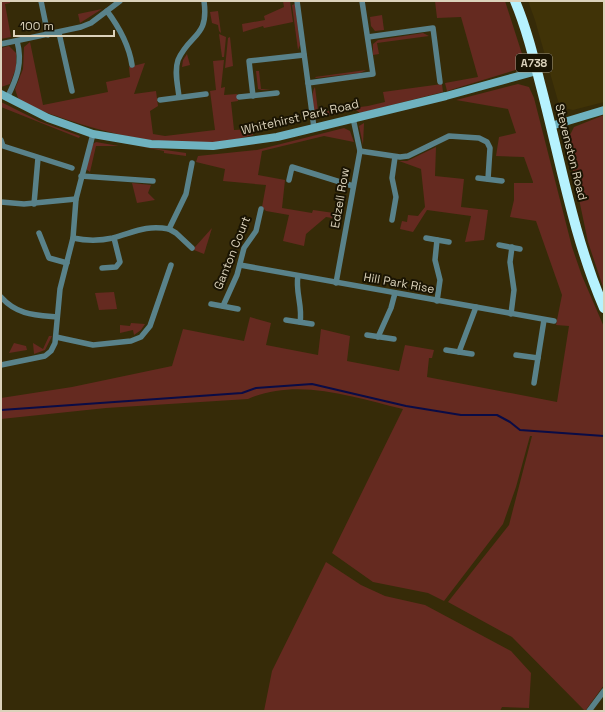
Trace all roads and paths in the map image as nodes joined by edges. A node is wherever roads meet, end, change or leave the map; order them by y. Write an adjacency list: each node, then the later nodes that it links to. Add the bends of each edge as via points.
1 (40, 1): 9 (street)
2 (204, 1): 23 (street, via 205,22 177,65)
3 (298, 1): 13 (street)
4 (362, 1): 10 (street)
5 (515, 1): 15 (highway, Stevenston Road / A738)
6 (118, 2): 7 (street)
7 (107, 11): 8 (street, via 91,23); 14 (street, via 115,20 129,48)
8 (59, 33): 9 (street); 18 (street)
9 (48, 35): 11 (street)
10 (368, 37): 16 (street, via 433,28); 17 (street, via 373,74)
11 (17, 41): 12 (street); 21 (street, via 20,66 16,79)
12 (1, 44)
13 (304, 55): 17 (street); 22 (street, via 249,61)
14 (132, 65)
15 (537, 71): 27 (street, Whitehirst Park Road); 28 (highway, Stevenston Road / A738)
16 (440, 82)
17 (308, 83): 29 (street)
18 (72, 91)
19 (277, 93): 22 (street)
20 (206, 94): 23 (street)
21 (4, 96): 30 (street, Whitehirst Park Road, via 48,118)
22 (254, 96): 24 (street)
23 (179, 97): 25 (street)
24 (239, 97)
25 (160, 100)
26 (604, 110): 28 (street)
27 (353, 118): 29 (street, Whitehirst Park Road); 32 (street, Edzell Row)
28 (551, 126): 72 (highway, Stevenston Road / A738, via 581,244)
29 (314, 128): 30 (street, Whitehirst Park Road, via 254,142 202,146 151,144)
30 (93, 134): 37 (street)
31 (1, 140): 34 (street, via 3,146)
32 (360, 151): 33 (street); 43 (street, Edzell Row)
33 (395, 157): 39 (street, via 408,156 449,136 479,138 487,142 491,152); 48 (street, via 392,178 396,197)
34 (38, 158): 36 (street); 46 (street)
35 (192, 163): 49 (street, via 186,194)
36 (72, 168)
37 (81, 176): 41 (street); 44 (street)
38 (478, 178): 39 (street)
39 (488, 179): 42 (street)
40 (289, 180): 43 (street, via 292,166)
41 (153, 181)
42 (502, 181)
43 (353, 186): 65 (street, Edzell Row)
44 (76, 199): 46 (street); 51 (street)
45 (1, 202): 46 (street)
46 (34, 204)
47 (261, 209): 62 (street, Ganton Court, via 256,231 244,248)
48 (392, 220)
49 (169, 229): 52 (street, via 139,229); 57 (street)
50 (39, 233): 60 (street, via 49,258)
51 (73, 238): 52 (street, via 90,241); 60 (street)
52 (114, 238): 63 (street, via 120,262 116,267)
53 (426, 238): 54 (street)
54 (437, 240): 55 (street); 68 (street, via 435,260 440,280)
55 (449, 242)
56 (499, 245): 58 (street)
57 (192, 248)
58 (512, 248): 59 (street); 74 (street, via 510,267 514,290)
59 (520, 249)
60 (66, 264): 75 (street, via 60,289)
61 (171, 265): 82 (street, via 150,326 141,337 131,341 92,345)
62 (240, 265): 64 (street, Hill Park Rise); 70 (street, Ganton Court)
63 (102, 268)
64 (298, 276): 65 (street, Hill Park Rise); 79 (street)
65 (336, 283): 66 (street, Hill Park Rise)
66 (395, 293): 68 (street, Hill Park Rise); 83 (street, via 392,308)
67 (1, 297): 75 (street, via 14,309 23,313)
68 (437, 300): 71 (street, Hill Park Rise)
69 (212, 304): 70 (street, Ganton Court)
70 (224, 306): 73 (street, Ganton Court)
71 (476, 307): 74 (street, Hill Park Rise); 86 (street)
72 (604, 308)
73 (238, 309)
74 (511, 314): 77 (street, Hill Park Rise)
75 (58, 317): 82 (street)
76 (286, 320): 79 (street)
77 (544, 320): 78 (street, Hill Park Rise); 89 (street)
78 (554, 321)
79 (300, 322): 80 (street)
80 (312, 324)
81 (367, 335): 83 (street)
82 (56, 337): 90 (street, via 48,354)
83 (378, 337): 84 (street)
84 (394, 339)
85 (446, 350): 86 (street)
86 (459, 352): 87 (street)
87 (472, 354)
88 (516, 354): 89 (street)
89 (538, 358): 91 (street)
90 (1, 365)
91 (534, 383)
92 (604, 691): 93 (street)
93 (589, 711)

